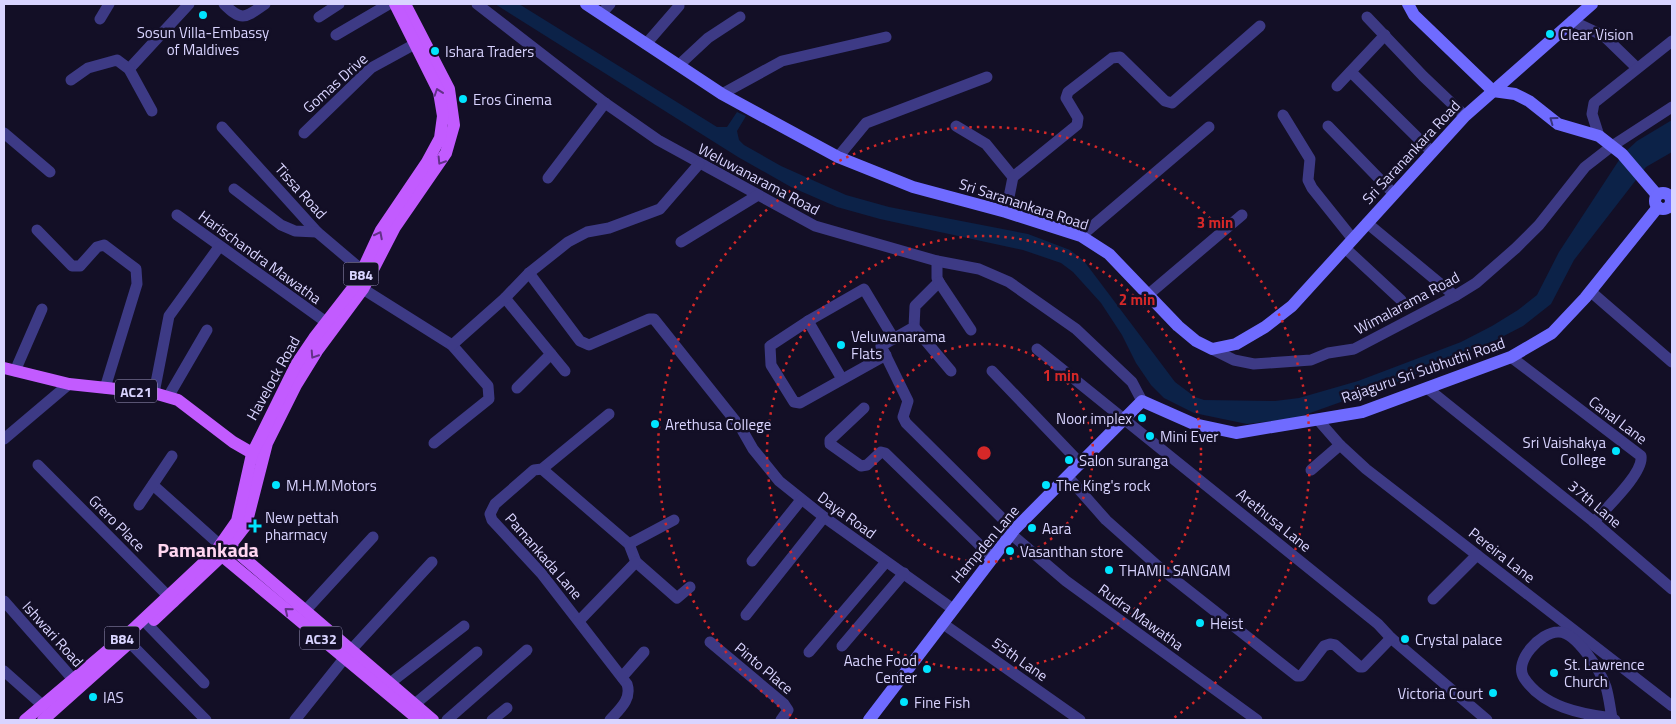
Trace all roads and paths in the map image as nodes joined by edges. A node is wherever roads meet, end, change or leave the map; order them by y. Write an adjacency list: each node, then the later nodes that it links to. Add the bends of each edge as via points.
1 (109, 4): 19 (street)
2 (189, 4): 30 (street)
3 (224, 4): 4 (street, via 237,16 243,17)
4 (265, 4)
5 (339, 4): 16 (street)
6 (389, 4): 22 (street)
7 (395, 4): 26 (main road, Havelock Road / B84)
8 (405, 4): 74 (main road, Havelock Road / B84, one-way to 74, via 449,89 454,125 446,153 395,227)
9 (477, 4): 37 (street, Weluwanarama Road)
10 (586, 4): 15 (street, Sri Saranankara Road)
11 (610, 4): 15 (street)
12 (1408, 4): 35 (street, via 1414,15)
13 (1592, 4): 20 (street, Sri Saranankara Road)
14 (679, 6): 27 (street)
15 (601, 14): 27 (street, Sri Saranankara Road)
16 (319, 17)
17 (740, 17): 28 (street, via 708,38)
18 (1367, 17): 23 (street)
19 (100, 19)
20 (1572, 21): 29 (street, via 1604,36); 35 (street, Sri Saranankara Road)
21 (1260, 26): 54 (street, via 1172,103 1165,101 1120,57 1112,58 1068,92 1066,98 1078,118 1077,125)
22 (336, 35)
23 (1386, 35): 31 (street); 41 (street, via 1422,76)
24 (886, 37): 36 (street, via 782,62)
25 (1672, 41): 29 (street)
26 (415, 44): 47 (street, Gomas Drive, via 371,68); 71 (main road, Havelock Road / B84, one-way to 26, via 381,230 440,138 441,99)
27 (646, 44): 28 (street, Sri Saranankara Road)
28 (679, 65): 36 (street, Sri Saranankara Road)
29 (1637, 68): 48 (street, via 1594,103 1592,114)
30 (129, 69): 33 (street, via 117,60 111,60 88,68); 39 (street)
31 (1351, 72): 34 (street); 50 (street)
32 (987, 77): 51 (street, via 866,123)
33 (71, 80)
34 (1337, 86)
35 (1493, 91): 41 (street, Sri Saranankara Road); 48 (street, one-way to 35, via 1558,124 1515,94)
36 (722, 94): 51 (street, Sri Saranankara Road)
37 (605, 103): 52 (street, Weluwanarama Road); 55 (street)
38 (1672, 107): 49 (street, Wimalarama Road)
39 (152, 111)
40 (1283, 115): 68 (street, via 1310,158 1308,180 1312,188)
41 (1465, 116): 50 (street, Sri Saranankara Road)
42 (956, 126): 54 (street, via 986,144)
43 (1328, 126): 57 (street)
44 (222, 127): 65 (street, Tissa Road)
45 (1209, 127): 66 (street)
46 (4, 132): 53 (street)
47 (304, 133)
48 (1599, 136): 49 (street)
49 (1617, 150): 59 (street); 77 (street, Wimalarama Road, via 1585,168 1516,248 1476,283)
50 (1432, 152): 57 (street, Sri Saranankara Road)
51 (838, 157): 60 (street, Sri Saranankara Road, via 913,187)
52 (699, 164): 58 (street, Weluwanarama Road); 72 (street, via 660,209 609,228 587,232 568,242)
53 (50, 172)
54 (1013, 177): 60 (street)
55 (548, 178)
56 (234, 189): 65 (street, via 281,225 295,231)
57 (1394, 194): 63 (street, Sri Saranankara Road)
58 (758, 196): 67 (street); 70 (street, Weluwanarama Road, via 815,226)
59 (1666, 200): 75 (street, Rajaguru Sri Subhuthi Road)
60 (1006, 212): 66 (street, Sri Saranankara Road)
61 (177, 215): 69 (street, Harischandra Mawatha)
62 (1242, 215): 76 (street)
63 (1367, 223): 68 (street, Sri Saranankara Road); 77 (street)
64 (37, 230): 100 (street, via 72,266 80,266 97,247 104,245 136,269 137,284)
65 (317, 232): 71 (street, Tissa Road)
66 (1081, 236): 76 (street, Sri Saranankara Road, via 1110,254)
67 (681, 242)
68 (1349, 243): 79 (street); 89 (street, Sri Saranankara Road, via 1292,306 1265,327 1236,344)
69 (219, 247): 82 (street, Harischandra Mawatha); 103 (street, via 169,316)
70 (937, 261): 73 (street); 105 (street, Weluwanarama Road, via 979,269 1009,282 1076,329 1132,382)
71 (362, 271): 82 (main road, Havelock Road / B84)
72 (529, 273): 78 (street); 121 (street, Daya Road, via 580,341 589,345 654,319 742,428 753,449 779,481)
73 (939, 282): 83 (street, via 915,306); 85 (street)
74 (363, 289): 87 (street); 114 (main road, Havelock Road / B84, one-way to 114, via 316,351)
75 (1590, 291): 92 (street, Rajaguru Sri Subhuthi Road, via 1552,333); 93 (street)
76 (1149, 294): 89 (street, Sri Saranankara Road, via 1178,326)
77 (1455, 296): 89 (street, Wimalarama Road, via 1354,349 1328,353 1311,360 1254,364 1234,360)
78 (505, 298): 87 (street); 90 (street)
79 (1401, 300)
80 (42, 309): 94 (street)
81 (808, 321): 86 (street, via 864,289); 98 (street); 98 (street, via 770,346 771,365 794,402 800,402)
82 (326, 322): 114 (main road, Havelock Road / B84, via 297,363)
83 (914, 327): 86 (street); 97 (street)
84 (207, 330): 104 (street)
85 (972, 330)
86 (894, 339): 91 (street, via 881,346)
87 (452, 345): 111 (street, via 488,386 489,399)
88 (1037, 349): 109 (street, Arethusa Lane)
89 (1212, 349)
90 (551, 354): 95 (street); 101 (street)
91 (886, 355): 98 (street); 126 (street, Rudra Mawatha, via 908,401 903,417 906,423)
92 (1511, 357): 102 (street, Rajaguru Sri Subhuthi Road); 125 (street, Canal Lane, via 1641,456 1636,474)
93 (1672, 362)
94 (9, 370): 99 (main road, AC21)
95 (565, 371)
96 (992, 371): 115 (street)
97 (951, 372)
98 (842, 379)
99 (69, 384): 100 (main road, AC21); 110 (street)
100 (104, 388): 103 (main road, AC21)
101 (517, 388)
102 (1427, 388): 108 (street, Rajaguru Sri Subhuthi Road, via 1362,412); 125 (street, 37th Lane)
103 (154, 393): 104 (main road, AC21)
104 (168, 397): 114 (main road, AC21, via 185,405)
105 (1142, 401): 108 (street, Rajaguru Sri Subhuthi Road, via 1194,424 1236,434); 109 (street, Hampden Lane)
106 (864, 408): 131 (street, via 830,440 830,444 861,466 881,452 885,453)
107 (609, 414): 117 (street, Pamankada Lane)
108 (1319, 420): 112 (street, Pereira Lane)
109 (1123, 421): 115 (street, Hampden Lane); 149 (street, Arethusa Lane, via 1378,624)
110 (4, 439)
111 (434, 443)
112 (1340, 445): 118 (street); 130 (street, Pereira Lane)
113 (172, 456): 120 (street)
114 (257, 456): 129 (main road, Havelock Road / B84, via 237,521)
115 (1081, 464): 119 (street, Hampden Lane)
116 (38, 465): 140 (street, Grero Place)
117 (542, 469): 128 (street); 145 (street, Pamankada Lane, via 534,470 495,504 490,514)
118 (1310, 470)
119 (1068, 477): 126 (street, Hampden Lane); 149 (street, via 1106,520 1160,568 1297,676 1301,676 1324,646 1335,645 1363,667)
120 (153, 485): 122 (street); 129 (street)
121 (801, 500): 123 (street, Daya Road); 132 (street)
122 (139, 505)
123 (824, 517): 135 (street, Daya Road); 144 (street)
124 (674, 520): 128 (street)
125 (1594, 522): 138 (street, 37th Lane)
126 (1012, 532): 131 (street, Hampden Lane); 178 (street, Rudra Mawatha, via 1066,581)
127 (373, 537): 143 (street)
128 (629, 544): 134 (street)
129 (223, 548): 140 (main road, Havelock Road / B84); 143 (main road, AC32); 157 (main road, AC32, one-way to 129)
130 (1476, 555): 139 (street); 163 (street, Pereira Lane)
131 (992, 557): 142 (street, Hampden Lane)
132 (752, 561)
133 (432, 562): 157 (street)
134 (636, 562): 137 (street, via 677,598); 145 (street)
135 (886, 562): 136 (street, Daya Road); 156 (street)
136 (904, 573): 142 (street, Daya Road); 152 (street)
137 (690, 587)
138 (1671, 587)
139 (1434, 598)
140 (171, 599): 147 (main road, Havelock Road / B84); 160 (main road, Havelock Road / B84)
141 (4, 601): 160 (street, Ishwari Road)
142 (953, 609): 146 (street, Hampden Lane)
143 (305, 611): 157 (main road, AC32)
144 (746, 615)
145 (579, 621): 159 (street, Pamankada Lane)
146 (942, 623): 167 (street, Hampden Lane); 177 (street, 55th Lane)
147 (148, 625): 151 (main road, Havelock Road / B84); 161 (street)
148 (464, 626): 162 (street)
149 (1391, 638): 179 (street, Arethusa Lane)
150 (710, 642): 176 (street, Pinto Place, via 784,704 788,710)
151 (130, 643): 160 (main road, Havelock Road / B84); 170 (street)
152 (842, 646)
153 (527, 650): 173 (street)
154 (477, 652): 166 (street)
155 (644, 652): 159 (street)
156 (809, 652)
157 (348, 654): 162 (main road, AC32); 166 (main road, AC32); 171 (street)
158 (4, 671): 165 (street)
159 (622, 676): 175 (street, Pamankada Lane, via 630,692)
160 (77, 683): 165 (main road, Havelock Road / B84)
161 (204, 683)
162 (390, 683): 166 (main road, AC32)
163 (1672, 706)
164 (507, 708): 174 (street)
165 (46, 713): 169 (main road, Havelock Road / B84)
166 (415, 715): 172 (main road, AC32)
167 (873, 719)
168 (1613, 719): 168 (street, via 1606,686 1593,661 1581,647 1564,632 1556,631 1540,638 1527,652 1523,677 1554,703 1580,714)
169 (24, 720)
170 (206, 720)
171 (295, 720)
172 (433, 720)
173 (447, 720)
174 (492, 720)
175 (610, 720)
176 (781, 720)
177 (1080, 720)
178 (1257, 720)
179 (1487, 720)

